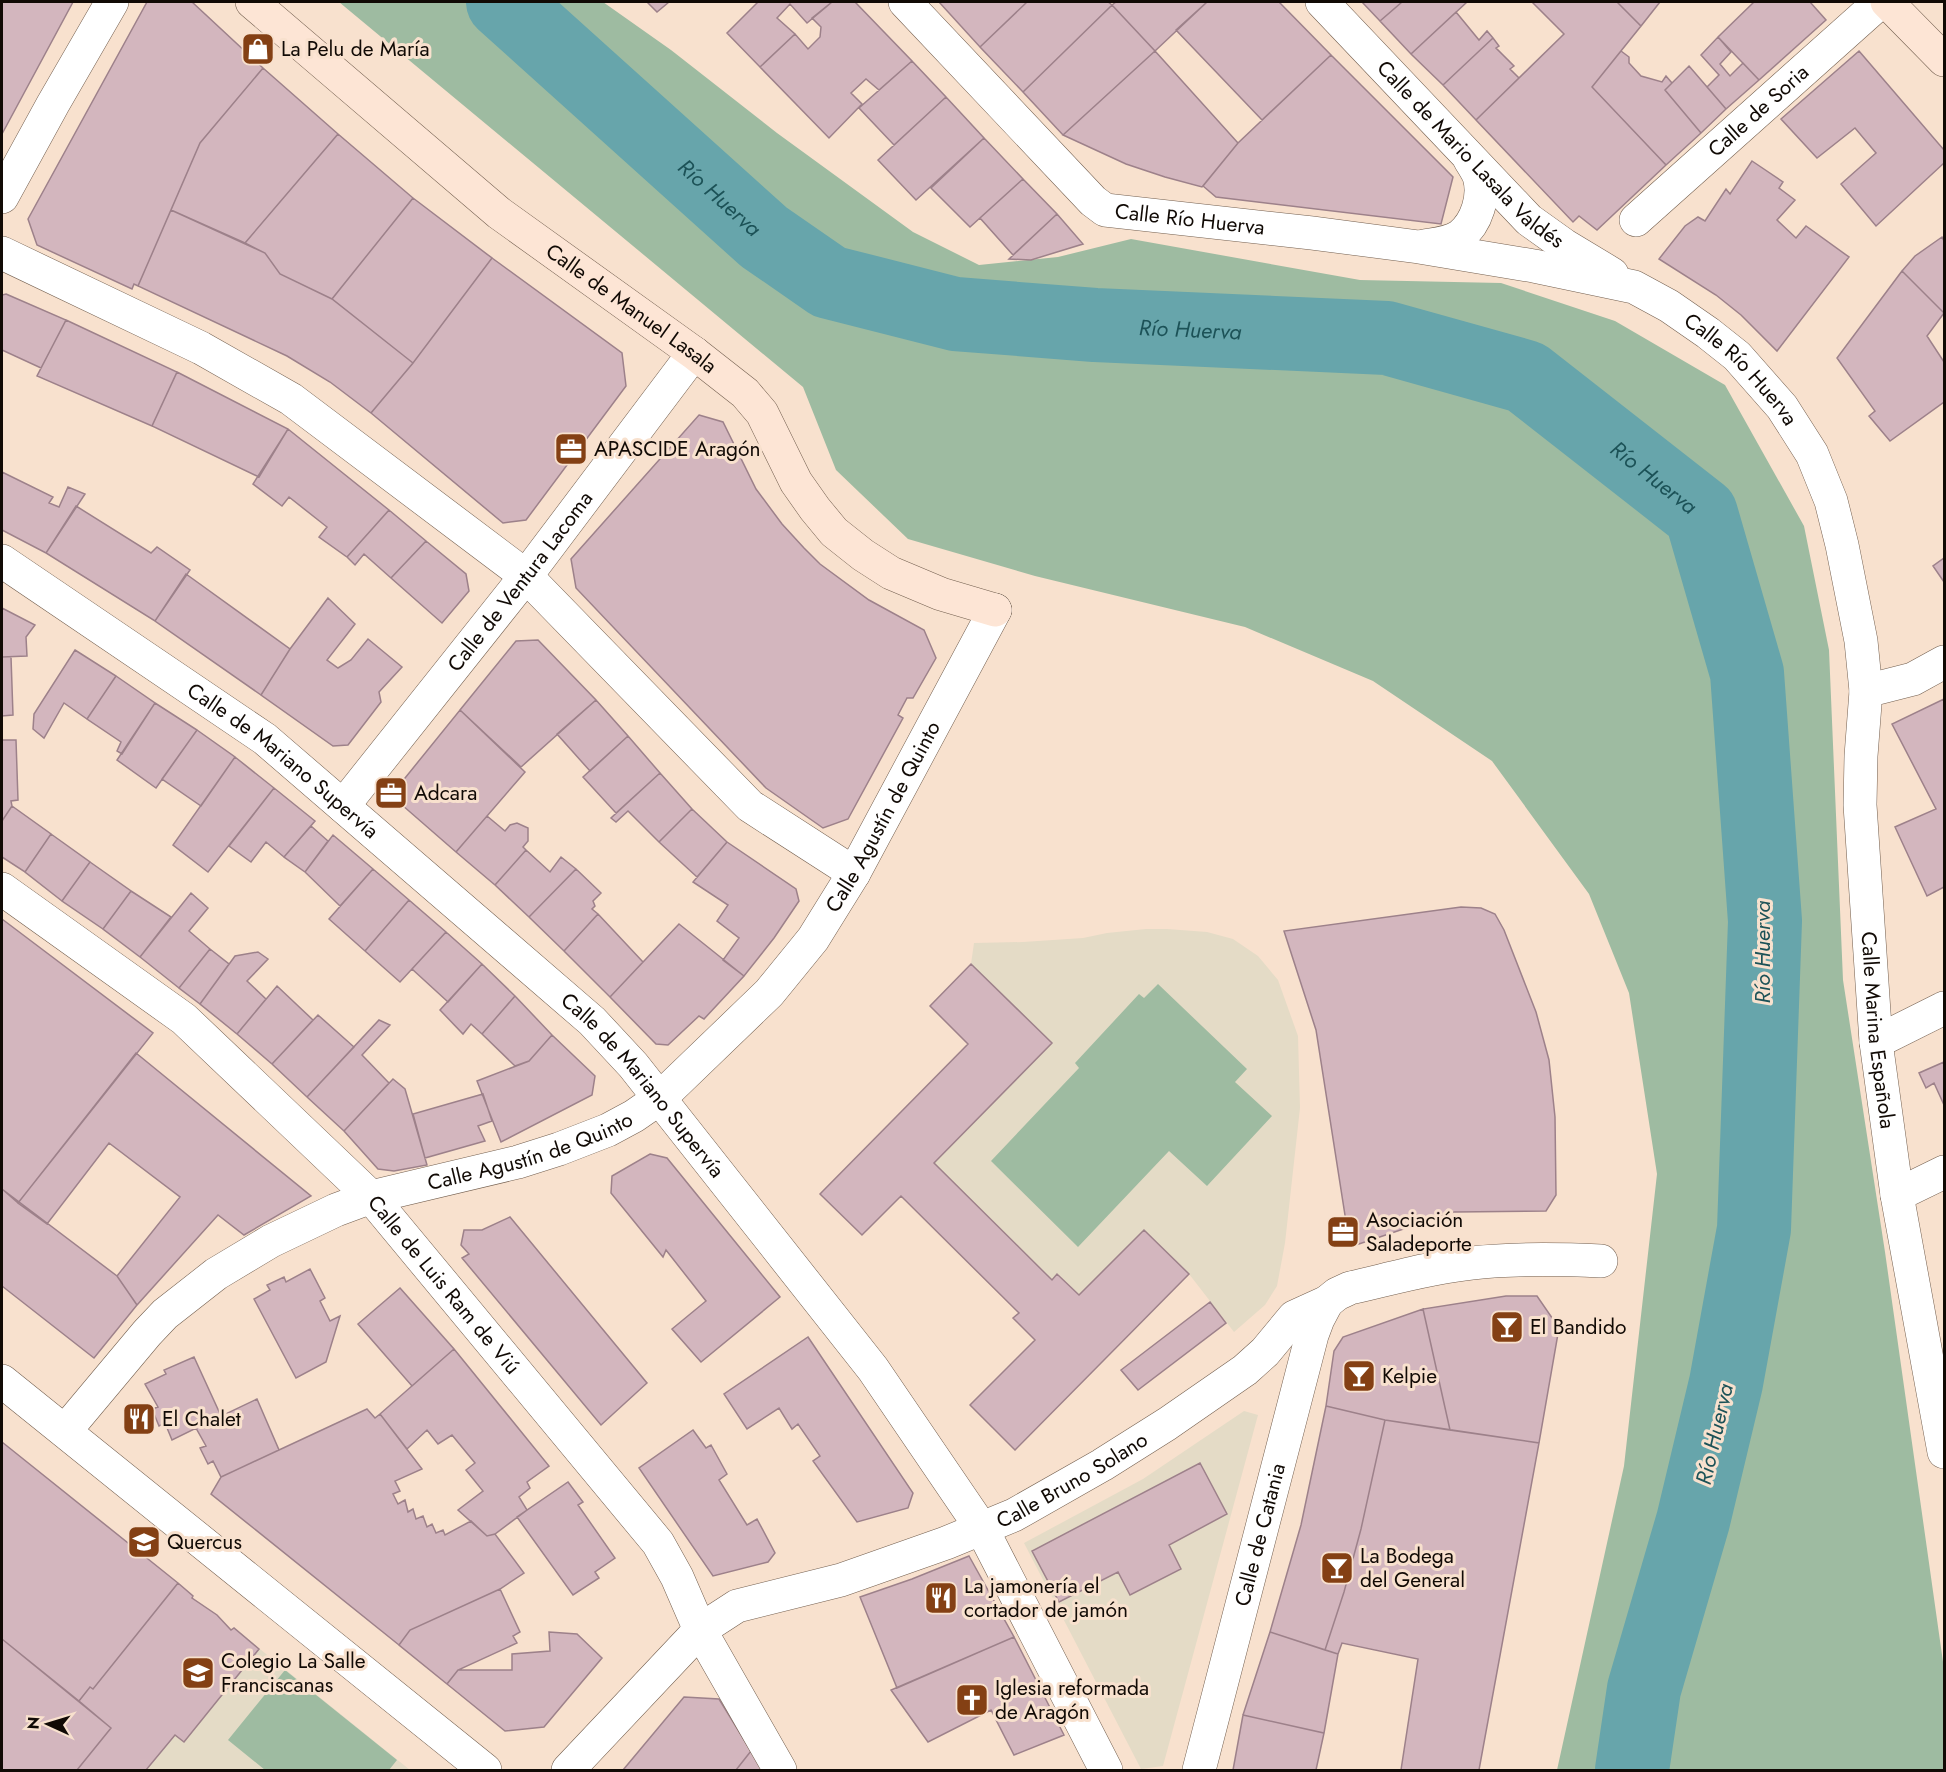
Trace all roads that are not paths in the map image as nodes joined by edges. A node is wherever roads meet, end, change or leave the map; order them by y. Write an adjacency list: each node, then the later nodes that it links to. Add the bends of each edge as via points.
1 (112, 2): 9 (street)
2 (252, 2): 14 (street, Calle de Manuel Lasala, via 499,213)
3 (905, 2): 11 (street, Calle Río Huerva, via 1105,210)
4 (1322, 2): 8 (street, Calle de Mario Lasala Valdés)
5 (1880, 2): 10 (street, Calle de Soria)
6 (1887, 2): 7 (street)
7 (1944, 60)
8 (1467, 154): 11 (street, Calle Río Huerva, via 1479,176 1482,193 1470,226 1449,241); 13 (street, Calle de Mario Lasala Valdés, via 1536,225)
9 (2, 197)
10 (1636, 220)
11 (1419, 247): 13 (street, Calle Río Huerva)
12 (2, 252): 16 (street, via 201,348 291,399)
13 (1634, 287): 19 (street, Calle Río Huerva, via 1669,306 1737,356 1782,407 1812,454 1831,501 1842,545 1861,641)
14 (694, 353): 16 (street, Calle de Ventura Lacoma); 17 (street, Calle de Manuel Lasala, via 744,393 762,413 796,482 834,532 891,573 941,594)
15 (2, 561): 20 (street, Calle de Mariano Supervía, via 266,739)
16 (526, 576): 20 (street, Calle de Ventura Lacoma); 21 (street, via 750,806)
17 (995, 610): 21 (street, Calle Agustín de Quinto)
18 (1944, 662): 19 (street, via 1913,679)
19 (1866, 691): 24 (street, Calle Marina Española, via 1860,805)
20 (343, 806): 25 (street, Calle de Mariano Supervía, via 592,1021)
21 (854, 873): 25 (street, Calle Agustín de Quinto, via 813,939 785,975)
22 (2, 889): 28 (street, Calle de Luis Ram de Viú, via 184,1019)
23 (1944, 1008): 24 (street)
24 (1876, 1042): 27 (street, Calle Marina Española)
25 (660, 1098): 28 (street, Calle Agustín de Quinto, via 608,1130 559,1149); 34 (street, Calle de Mariano Supervía, via 873,1369)
26 (1944, 1172): 27 (street)
27 (1897, 1196): 33 (street, Calle Marina Española)
28 (371, 1197): 32 (street, Calle Agustín de Quinto, via 271,1241 216,1274 147,1332); 35 (street, Calle de Luis Ram de Viú, via 658,1543)
29 (1601, 1261): 30 (street, Calle Bruno Solano, via 1521,1259 1472,1263 1350,1288)
30 (1327, 1302): 34 (street, Calle Bruno Solano, via 1294,1317 1245,1370 1167,1424 1014,1515); 40 (street, Calle de Catania, via 1312,1335)
31 (2, 1381): 32 (street)
32 (65, 1431): 36 (street)
33 (1944, 1452)
34 (982, 1528): 35 (street, Calle Bruno Solano, via 841,1580 737,1606); 39 (street, Calle de Mariano Supervía)
35 (700, 1630): 37 (street, Calle Bruno Solano); 38 (street, Calle de Luis Ram de Viú)
36 (485, 1770)
37 (568, 1770)
38 (780, 1770)
39 (1106, 1770)
40 (1200, 1770)

